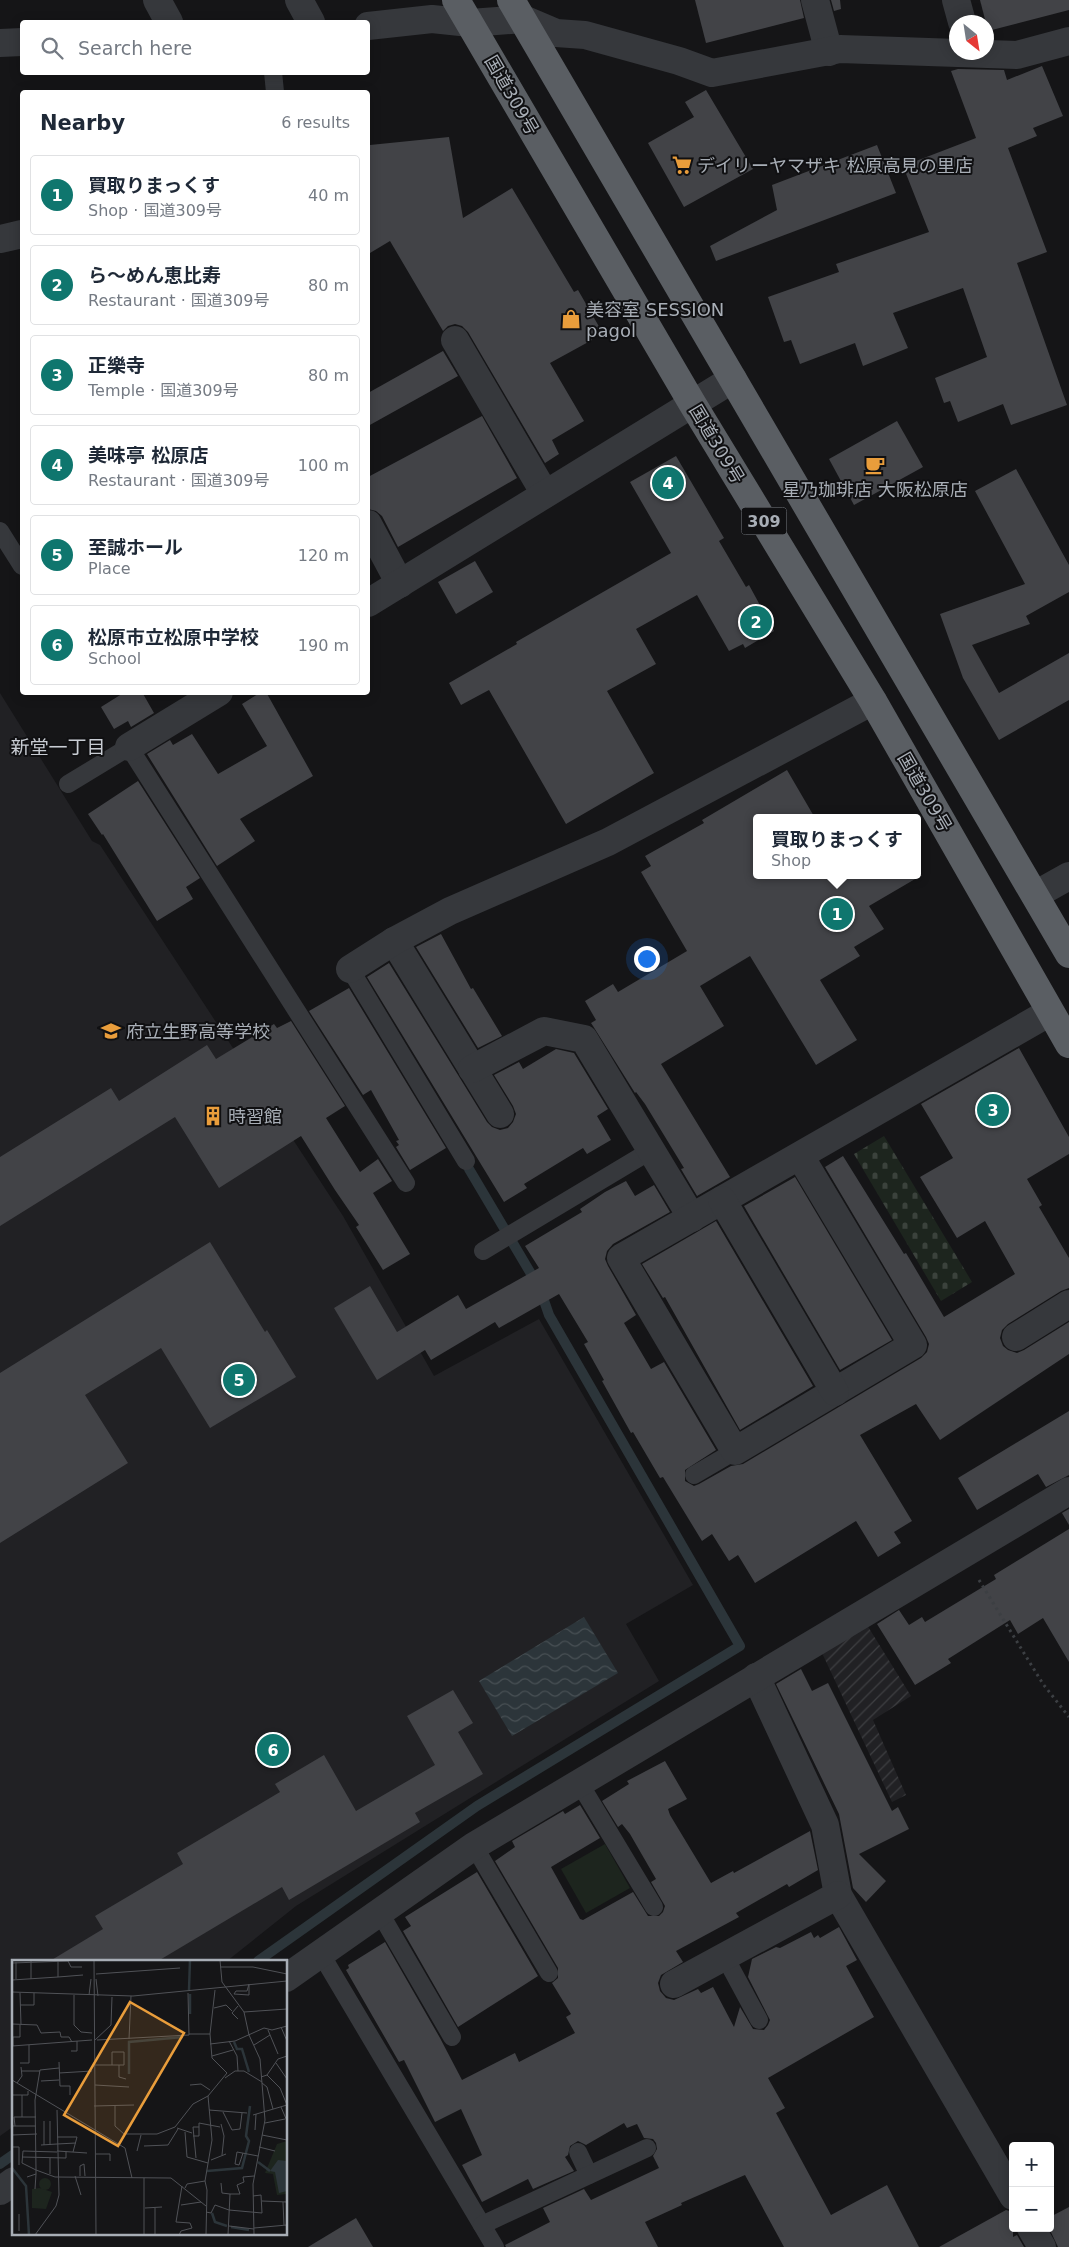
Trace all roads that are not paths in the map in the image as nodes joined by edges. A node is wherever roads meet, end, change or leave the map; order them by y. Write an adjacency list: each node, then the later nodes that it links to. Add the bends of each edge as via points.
1 (157, 0): 8 (street)
2 (299, 0): 9 (street)
3 (456, 0): 10 (highway, 国道309号 / 309)
4 (815, 0): 15 (street)
5 (956, 0): 7 (street)
6 (517, 10): 10 (street); 15 (street, via 556,33 585,35 712,73); 23 (highway, 309)
7 (960, 15)
8 (168, 20)
9 (310, 20)
10 (470, 23): 11 (street, via 432,19); 24 (highway, 国道309号 / 309)
11 (370, 26)
12 (1069, 41): 17 (street, via 1017,55)
13 (20, 42): 14 (street)
14 (0, 43)
15 (829, 52): 16 (street, via 840,49)
16 (949, 52)
17 (994, 54)
18 (273, 75): 19 (lane)
19 (275, 90)
20 (20, 234): 21 (street)
21 (0, 239)
22 (455, 340): 25 (street)
23 (733, 379): 24 (street); 37 (highway, 309)
24 (692, 403): 25 (street); 33 (highway, 国道309号 / 309)
25 (545, 494): 29 (street)
26 (370, 528): 29 (street)
27 (0, 531): 28 (lane)
28 (20, 563)
29 (400, 584): 30 (street)
30 (370, 602)
31 (208, 695): 32 (street)
32 (191, 700): 34 (street)
33 (872, 701): 38 (street, via 608,842 450,910); 41 (highway, 国道309号 / 309)
34 (129, 747): 35 (lane); 48 (lane)
35 (68, 784)
36 (1069, 876): 37 (street)
37 (1035, 896): 39 (highway, 309)
38 (394, 941): 40 (street); 43 (street)
39 (1069, 954)
40 (350, 969): 47 (lane)
41 (1050, 1012): 42 (highway, 国道309号 / 309); 46 (street)
42 (1069, 1044)
43 (472, 1069): 44 (street); 45 (street, via 544,1032 584,1038)
44 (500, 1114)
45 (650, 1151): 50 (street); 51 (lane)
46 (800, 1156): 49 (street); 54 (street, via 913,1345)
47 (466, 1161)
48 (406, 1183)
49 (722, 1200): 50 (street); 54 (street)
50 (692, 1218): 55 (street, via 621,1258)
51 (483, 1252)
52 (1069, 1304): 53 (street)
53 (1016, 1337)
54 (835, 1392): 55 (street)
55 (735, 1451): 56 (lane)
56 (694, 1475)
57 (1069, 1490): 58 (street)
58 (756, 1677): 59 (street); 61 (street, via 825,1825)
59 (580, 1784): 60 (street); 62 (lane)
60 (474, 1846): 63 (street); 66 (lane)
61 (838, 1895): 65 (street); 75 (street)
62 (654, 1907)
63 (380, 1913): 64 (street); 70 (lane)
64 (322, 1954): 67 (street); 77 (lane)
65 (725, 1957): 68 (street); 69 (lane)
66 (549, 1973)
67 (288, 1977)
68 (674, 1984)
69 (759, 2020)
70 (452, 2037)
71 (647, 2148): 73 (lane)
72 (578, 2152): 73 (lane)
73 (589, 2175): 77 (lane)
74 (12, 2182): 76 (street)
75 (1009, 2189)
76 (0, 2191)
77 (482, 2224): 79 (lane)
78 (1033, 2232): 80 (street)
79 (495, 2247)
80 (1042, 2247)

